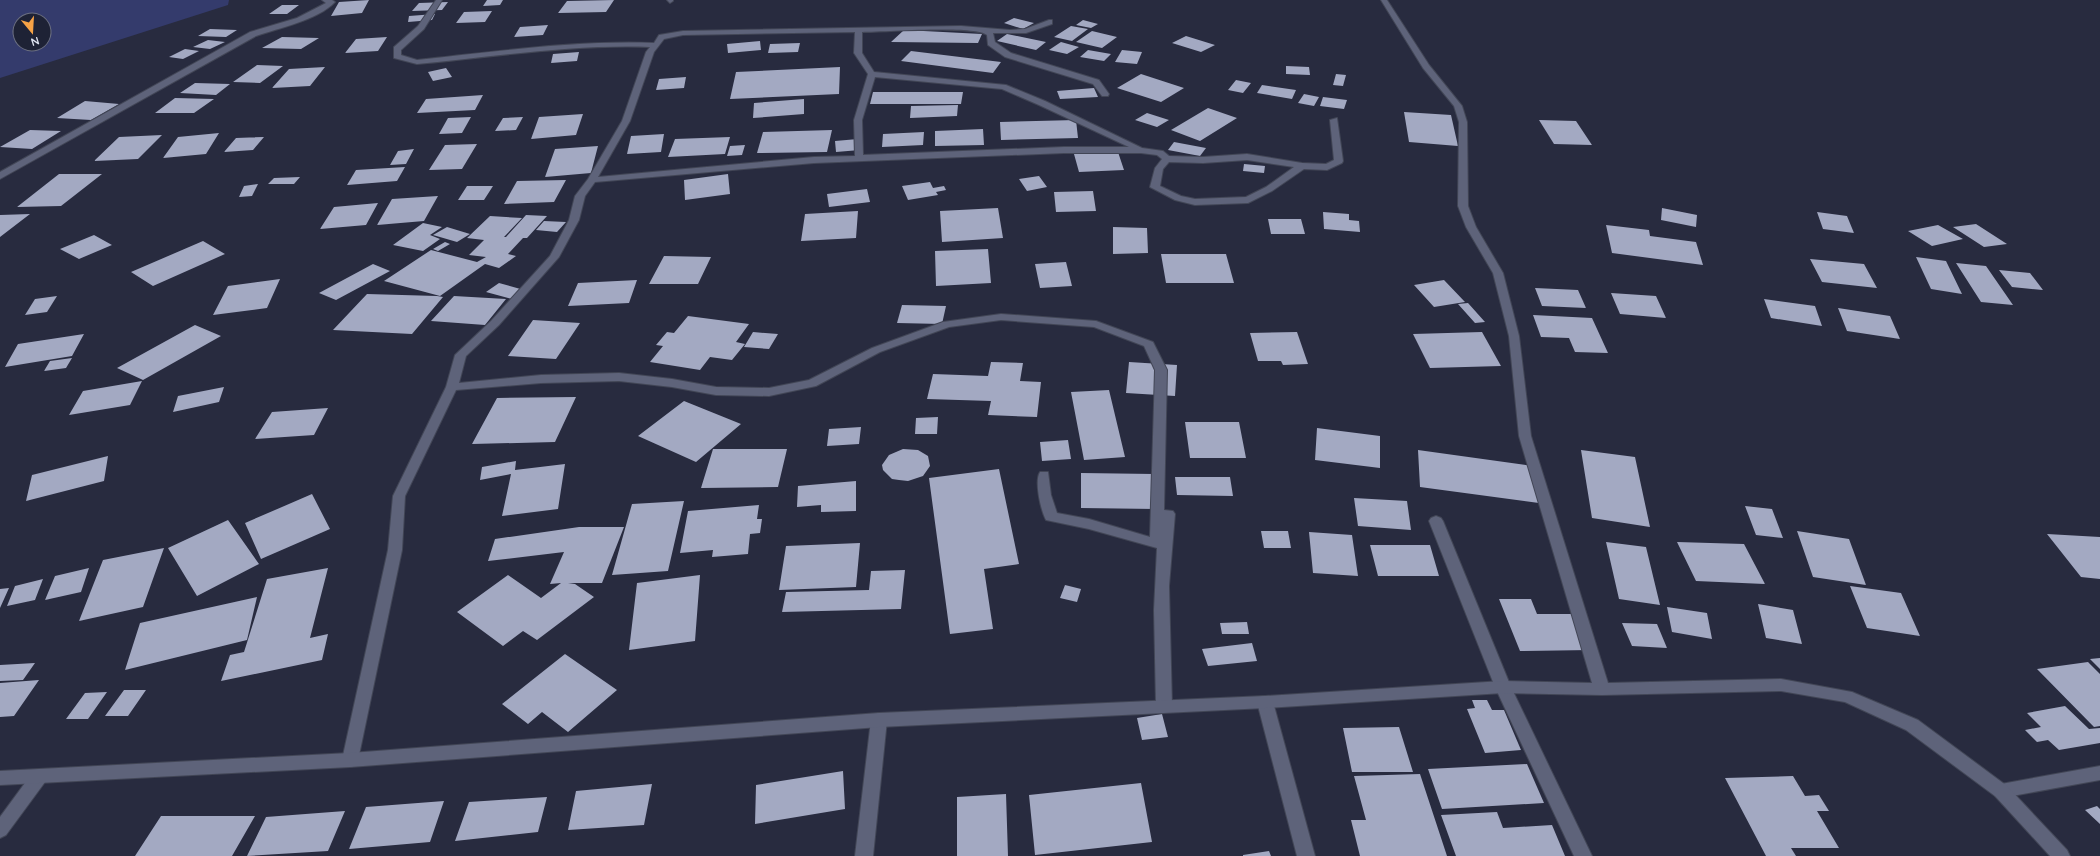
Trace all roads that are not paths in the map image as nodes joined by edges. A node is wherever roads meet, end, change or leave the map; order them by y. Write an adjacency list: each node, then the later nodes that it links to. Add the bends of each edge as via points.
1 (325, 0): 15 (street, via 332,2 299,19 252,34)
2 (439, 0): 7 (street, via 421,27 397,50 397,56 417,62 566,48)
3 (1384, 0): 23 (street, via 1426,66 1458,106 1463,122 1463,206 1498,273 1514,336 1525,436)
4 (1049, 22): 6 (street, via 1026,31)
5 (859, 29): 6 (street); 7 (street, via 684,33 662,37); 8 (street, via 858,53)
6 (984, 30): 9 (street, via 991,34 991,43 1008,55 1096,82)
7 (654, 45): 16 (street, via 638,83 626,122)
8 (872, 74): 11 (street, via 1003,87); 12 (street, via 858,120)
9 (1105, 94)
10 (1334, 120): 14 (street, via 1339,161 1328,166)
11 (1141, 150): 12 (street, via 1064,150); 13 (street, via 1160,153)
12 (859, 158): 16 (street)
13 (1167, 159): 14 (street, via 1247,157); 14 (street, via 1159,168 1155,187 1178,198 1195,202 1248,200)
14 (1302, 166)
15 (0, 176)
16 (592, 180): 17 (street, via 580,196 574,220 554,257 495,323 461,355)
17 (452, 387): 21 (street, via 541,379 619,377 716,391 769,392 812,383 876,350 947,324 1001,317 1096,324 1149,344 1161,370); 27 (street, via 399,496 395,550)
18 (1044, 475): 21 (street, via 1045,495 1051,517 1089,524)
19 (1168, 514): 21 (street)
20 (1436, 521): 22 (street)
21 (1160, 544): 25 (street)
22 (1504, 687): 23 (street); 24 (street); 35 (street)
23 (1602, 689): 31 (street, via 1781,685 1847,696 1912,725)
24 (1265, 702): 25 (street); 34 (street)
25 (1164, 706): 26 (street)
26 (879, 720): 27 (street); 33 (street)
27 (350, 760): 29 (street)
28 (2100, 773): 31 (street)
29 (39, 777): 30 (street); 32 (street)
30 (0, 778)
31 (2001, 791): 36 (street)
32 (0, 830)
33 (864, 856)
34 (1306, 856)
35 (1583, 856)
36 (2061, 856)

